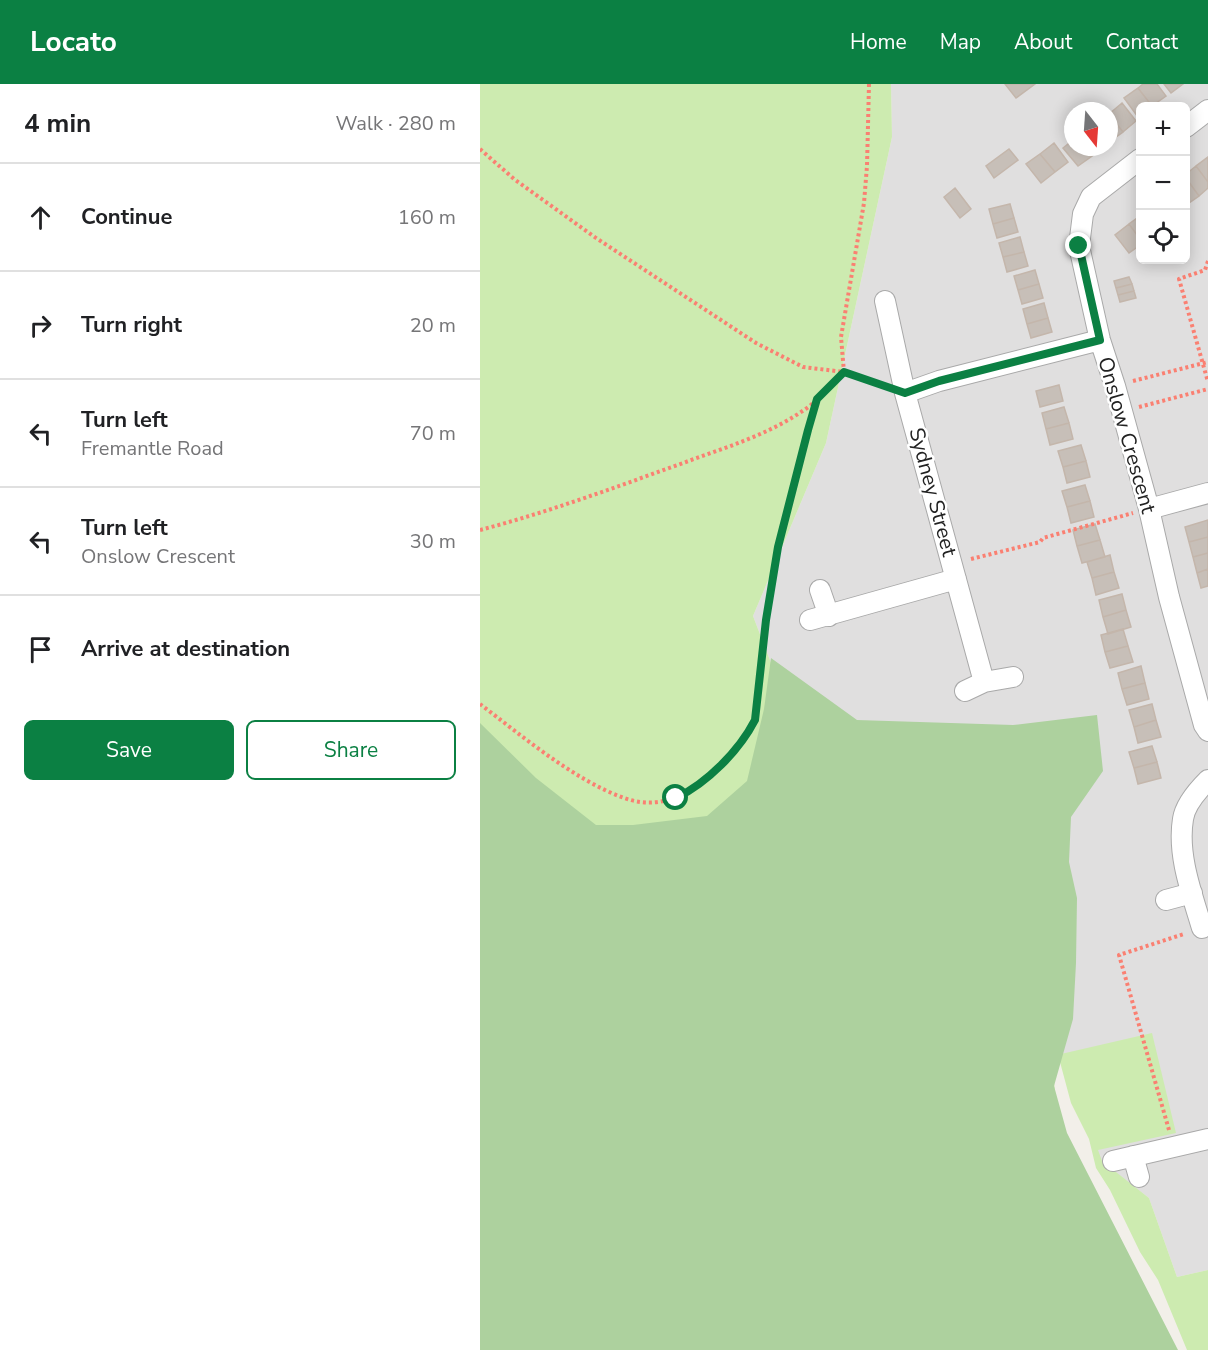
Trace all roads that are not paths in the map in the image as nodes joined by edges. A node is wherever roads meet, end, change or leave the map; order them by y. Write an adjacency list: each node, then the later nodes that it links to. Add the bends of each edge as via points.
1 (1208, 110): 2 (street)
2 (1190, 123)
3 (1136, 162): 5 (street, Onslow Crescent, via 1091,197 1079,230 1079,246)
4 (885, 301): 6 (street, Sydney Street)
5 (1100, 340): 6 (street); 8 (street, Onslow Crescent)
6 (905, 393): 9 (street, Sydney Street)
7 (1208, 493): 8 (street)
8 (1149, 509): 14 (street, Onslow Crescent, via 1169,597)
9 (954, 571): 10 (street, via 819,618); 12 (street, Sydney Street)
10 (820, 590)
11 (1013, 677): 12 (street)
12 (984, 682): 13 (street)
13 (965, 692)
14 (1208, 731)
15 (1208, 780): 16 (street, via 1183,817 1182,850)
16 (1192, 893): 17 (street); 18 (street)
17 (1166, 900)
18 (1202, 928)
19 (1208, 1139): 20 (street)
20 (1133, 1156): 21 (street); 22 (street)
21 (1113, 1161)
22 (1140, 1177)

